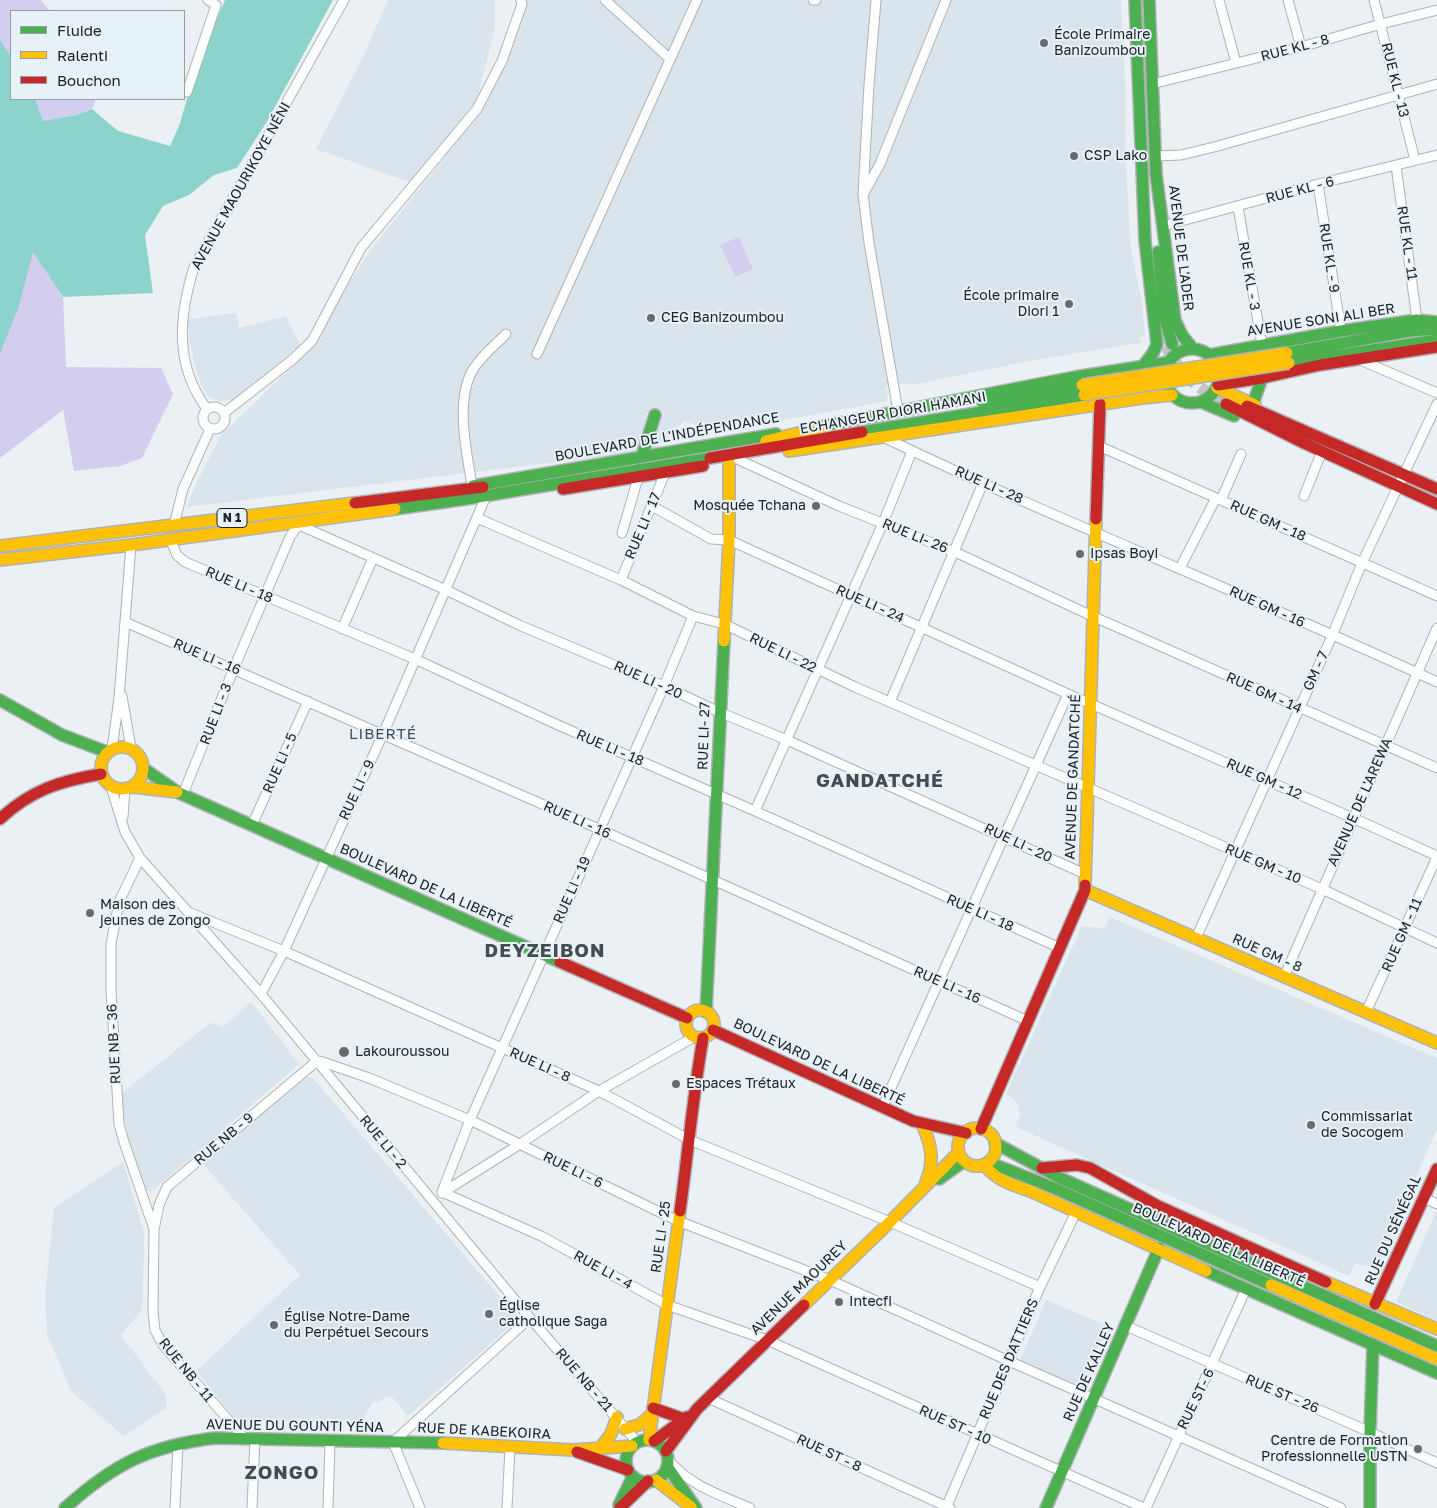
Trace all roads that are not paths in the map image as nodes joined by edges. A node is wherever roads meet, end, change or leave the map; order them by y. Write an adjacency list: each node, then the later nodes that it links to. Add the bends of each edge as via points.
1 (208, 0): 20 (street, via 216,5)
2 (344, 0): 56 (street, AVENUE MAOURIKOYE NÉNI, via 194,267 187,292 182,347 192,382)
3 (605, 0): 16 (street)
4 (697, 0): 16 (street)
5 (876, 0): 28 (street)
6 (946, 0): 28 (street, via 880,164)
7 (1135, 0): 37 (main road, AVENUE DE L'ADER, via 1142,176 1149,206 1159,318)
8 (1148, 0): 18 (main road, AVENUE DE L'ADER)
9 (1219, 0): 17 (street)
10 (1288, 0): 15 (street)
11 (1374, 0): 14 (street, RUE KL - 13)
12 (523, 1): 58 (street, via 502,61 477,109 361,248 312,341)
13 (1437, 10): 14 (street, RUE KL - 8)
14 (1381, 24): 15 (street, RUE KL - 8); 21 (street, RUE KL - 13)
15 (1301, 47): 17 (street, RUE KL - 8)
16 (670, 59): 41 (street)
17 (1236, 63): 18 (street, RUE KL - 8)
18 (1152, 84): 23 (main road, AVENUE DE L'ADER)
19 (1437, 84): 21 (street)
20 (185, 91)
21 (1398, 94): 23 (street, via 1211,148 1181,155); 24 (street, RUE KL - 13)
22 (1437, 155): 24 (street, RUE KL - 6)
23 (1155, 156): 26 (main road, AVENUE DE L'ADER)
24 (1415, 160): 25 (street, RUE KL - 6)
25 (1396, 166): 27 (street, RUE KL - 6); 31 (street, RUE KL - 11)
26 (1156, 174): 30 (main road, AVENUE DE L'ADER); 37 (main road, AVENUE DE L'ADER, via 1152,194)
27 (1318, 184): 29 (street, RUE KL - 6); 34 (street, RUE KL - 9)
28 (863, 194): 57 (street)
29 (1238, 206): 30 (street, RUE KL - 6); 38 (street, RUE KL - 3)
30 (1164, 226): 40 (main road, AVENUE DE L'ADER, via 1175,320)
31 (1417, 320): 32 (main road, AVENUE SONI ALI BER); 34 (main road, AVENUE SONI ALI BER)
32 (1437, 322)
33 (1437, 329): 43 (main road, AVENUE SONI ALI BER, via 1410,331)
34 (1341, 331): 38 (main road, AVENUE SONI ALI BER)
35 (506, 334): 81 (street, via 475,367 464,399)
36 (1437, 340): 43 (main road)
37 (1165, 344): 45 (main road, AVENUE DE L'ADER, via 1161,353); 46 (main road)
38 (1262, 345): 42 (main road, AVENUE SONI ALI BER)
39 (1437, 346): 44 (main road)
40 (1193, 350): 42 (main road); 45 (main road, via 1176,355)
41 (537, 354)
42 (1209, 355): 48 (main road, via 1217,365)
43 (1288, 358): 49 (main road, ECHANGEUR DIORI HAMANI, bridge)
44 (1357, 359): 47 (main road); 50 (street)
45 (1170, 362): 46 (main road, BOULEVARD DE L'INDÉPENDANCE / N 1); 51 (main road, via 1166,379)
46 (1143, 366): 57 (main road, BOULEVARD DE L'INDÉPENDANCE / N 1)
47 (1262, 378): 48 (main road); 54 (main road)
48 (1218, 386): 52 (main road); 54 (main road)
49 (1083, 390): 63 (main road, ECHANGEUR DIORI HAMANI); 67 (main road, ECHANGEUR DIORI HAMANI)
50 (1437, 393)
51 (1172, 395): 52 (main road, via 1186,402); 53 (main road, BOULEVARD DE L'INDÉPENDANCE)
52 (1201, 402): 66 (main road)
53 (1100, 404): 62 (main road, BOULEVARD DE L'INDÉPENDANCE); 68 (main road, AVENUE DE GANDATCHÉ)
54 (1253, 404): 64 (main road)
55 (1437, 404): 75 (street, GM - 7)
56 (207, 408): 58 (street, via 217,407); 61 (street, via 202,418)
57 (898, 411): 60 (main road, BOULEVARD DE L'INDÉPENDANCE / N 1)
58 (224, 413): 61 (street, via 223,424 217,429)
59 (655, 415): 72 (main road)
60 (827, 426): 67 (main road); 72 (main road, BOULEVARD DE L'INDÉPENDANCE / N 1)
61 (210, 429): 90 (street, via 183,489)
62 (923, 431): 63 (main road); 65 (main road, BOULEVARD DE L'INDÉPENDANCE)
63 (861, 433): 67 (main road, ECHANGEUR DIORI HAMANI)
64 (1314, 434): 66 (main road, via 1229,401); 75 (main road)
65 (882, 437): 69 (street, RUE LI - 28); 73 (main road, BOULEVARD DE L'INDÉPENDANCE)
66 (1304, 442): 70 (main road)
67 (764, 445): 79 (main road, ECHANGEUR DIORI HAMANI)
68 (1099, 446): 83 (street, RUE GM - 18); 92 (main road, AVENUE DE GANDATCHÉ)
69 (912, 451): 77 (street, RUE LI - 28); 89 (street)
70 (1322, 451): 78 (main road); 82 (street)
71 (1241, 454): 83 (street)
72 (642, 456): 81 (main road, BOULEVARD DE L'INDÉPENDANCE / N 1)
73 (733, 460): 74 (main road, BOULEVARD DE L'INDÉPENDANCE); 89 (street, RUE LI- 26); 94 (main road, RUE LI- 27)
74 (665, 473): 76 (main road, BOULEVARD DE L'INDÉPENDANCE); 86 (street, RUE LI - 17)
75 (1404, 475): 78 (street, GM - 7); 80 (main road)
76 (638, 478): 84 (main road, BOULEVARD DE L'INDÉPENDANCE); 91 (street)
77 (983, 483): 92 (street, RUE LI - 28); 97 (street)
78 (1399, 486): 85 (main road); 100 (street, GM - 7)
79 (502, 489): 81 (main road, BOULEVARD DE L'INDÉPENDANCE)
80 (1437, 489)
81 (468, 492): 84 (main road, BOULEVARD DE L'INDÉPENDANCE); 88 (main road, BOULEVARD DE L'INDÉPENDANCE); 90 (main road, BOULEVARD DE L'INDÉPENDANCE / N 1)
82 (1304, 496)
83 (1219, 499): 100 (street, RUE GM - 18); 101 (street)
84 (484, 501): 87 (street, RUE LI - 9)
85 (1437, 504)
86 (652, 506): 94 (street, RUE LI - 24, via 711,539); 102 (street, RUE LI - 17)
87 (478, 518): 102 (street, RUE LI - 22); 103 (street, RUE LI - 9)
88 (301, 523): 93 (main road, BOULEVARD DE L'INDÉPENDANCE); 98 (street, RUE LI - 20); 106 (street, RUE LI - 3, via 290,537)
89 (883, 523): 97 (street, RUE LI- 26); 104 (street)
90 (174, 525): 96 (main road, BOULEVARD DE L'INDÉPENDANCE / N 1)
91 (622, 533)
92 (1096, 534): 101 (street, RUE GM - 16); 108 (main road, AVENUE DE GANDATCHÉ)
93 (170, 538): 95 (main road, BOULEVARD DE L'INDÉPENDANCE); 106 (street, RUE LI - 18, via 177,555 185,562)
94 (729, 540): 104 (street, RUE LI - 24); 110 (main road, RUE LI- 27)
95 (132, 544): 99 (main road, BOULEVARD DE L'INDÉPENDANCE); 109 (street)
96 (0, 546)
97 (955, 552): 108 (street, RUE LI- 26); 111 (street)
98 (373, 558): 103 (street, RUE LI - 20); 113 (street)
99 (0, 560)
100 (1362, 563): 105 (street, RUE GM - 18); 114 (street, GM - 7)
101 (1180, 568): 114 (street, RUE GM - 16)
102 (621, 580): 107 (street, RUE LI - 22)
103 (446, 590): 115 (street, RUE LI - 9); 121 (street, RUE LI - 20)
104 (850, 595): 111 (street, RUE LI - 24); 117 (street)
105 (1437, 596)
106 (266, 597): 113 (street, RUE LI - 18); 116 (street, RUE LI - 3)
107 (693, 616): 110 (street, RUE LI - 22); 121 (street, RUE LI - 19)
108 (1092, 616): 126 (main road, AVENUE DE GANDATCHÉ); 127 (street, RUE GM - 14)
109 (125, 622): 116 (street, RUE LI - 16); 120 (street)
110 (724, 624): 117 (street, RUE LI - 22); 128 (main road, RUE LI- 27)
111 (921, 627): 122 (street, RUE LI - 24); 125 (street)
112 (1437, 628): 118 (street, AVENUE DE L'AREWA)
113 (342, 629): 115 (street, RUE LI - 18)
114 (1332, 636): 118 (street, RUE GM - 16); 127 (street, GM - 7)
115 (415, 660): 130 (street, RUE LI - 9); 135 (street, RUE LI - 18)
116 (234, 668): 124 (street, RUE LI - 16); 144 (street, RUE LI - 3)
117 (817, 670): 125 (street, RUE LI - 22); 131 (street)
118 (1417, 673): 119 (street, RUE GM - 16); 132 (street, AVENUE DE L'AREWA)
119 (1437, 682)
120 (120, 686): 133 (street); 134 (street)
121 (664, 686): 128 (street, RUE LI - 20); 135 (street, RUE LI - 19)
122 (1068, 694): 126 (street, RUE LI - 24); 137 (street)
123 (0, 700): 129 (main road)
124 (308, 701): 130 (street, RUE LI - 16); 150 (street, RUE LI - 5)
125 (890, 702): 137 (street, RUE LI - 22)
126 (1091, 703): 140 (street, RUE GM - 12); 143 (main road, AVENUE DE GANDATCHÉ)
127 (1299, 709): 132 (street, RUE GM - 14); 140 (street, GM - 7)
128 (720, 712): 131 (street, RUE LI - 20); 145 (main road, RUE LI- 27)
129 (62, 734): 134 (main road); 136 (main road)
130 (383, 734): 151 (street, RUE LI - 16); 156 (street, RUE LI - 9)
131 (787, 740): 146 (street); 152 (street, RUE LI - 20)
132 (1385, 746): 139 (street, RUE GM - 14); 147 (street, AVENUE DE L'AREWA)
133 (131, 748): 134 (main road, via 118,747); 138 (main road, via 140,756)
134 (109, 751): 136 (main road)
135 (631, 757): 145 (street, RUE LI - 18); 151 (street, RUE LI - 19)
136 (95, 765): 141 (main road); 148 (main road, via 26,797)
137 (1036, 765): 143 (street, RUE LI - 22); 152 (street)
138 (144, 768): 142 (main road, via 138,782); 144 (main road, BOULEVARD DE LA LIBERTÉ)
139 (1437, 768)
140 (1266, 781): 147 (street, RUE GM - 12); 153 (street, GM - 7)
141 (112, 787): 142 (main road); 149 (street)
142 (129, 788): 144 (main road, BOULEVARD DE LA LIBERTÉ); 149 (street)
143 (1088, 788): 153 (street, RUE GM - 10); 157 (main road, AVENUE DE GANDATCHÉ)
144 (181, 794): 150 (main road, BOULEVARD DE LA LIBERTÉ)
145 (717, 795): 146 (street, RUE LI - 18); 158 (main road, RUE LI- 27)
146 (755, 811): 161 (street, RUE LI - 18)
147 (1353, 818): 154 (street, RUE GM - 12); 159 (street, AVENUE DE L'AREWA)
148 (0, 819)
149 (122, 822): 155 (street, RUE LI - 2)
150 (252, 825): 156 (main road, BOULEVARD DE LA LIBERTÉ)
151 (599, 829): 158 (street, RUE LI - 16); 168 (street, RUE LI - 19)
152 (1003, 836): 157 (street, RUE LI - 20); 161 (street)
153 (1235, 852): 159 (street, RUE GM - 10); 164 (street, GM - 7)
154 (1437, 857): 163 (street, RUE GM - 11)
155 (140, 858): 162 (street, RUE LI - 2); 202 (street, RUE NB - 36, via 119,902 111,944 111,990 119,1124)
156 (326, 858): 167 (street, RUE LI - 9); 168 (main road, BOULEVARD DE LA LIBERTÉ)
157 (1085, 874): 160 (main road, AVENUE DE GANDATCHÉ)
158 (714, 880): 170 (street, RUE LI - 16); 172 (main road, RUE LI- 27)
159 (1322, 889): 163 (street, RUE GM - 10); 169 (street, AVENUE DE L'AREWA)
160 (1085, 890): 164 (main road, RUE GM - 8); 166 (main road, AVENUE DE GANDATCHÉ)
161 (971, 909): 166 (street, RUE LI - 18); 170 (street)
162 (188, 912): 167 (street, RUE LI - 8); 171 (street, RUE LI - 2)
163 (1405, 929): 165 (street, RUE GM - 10); 173 (street, RUE GM - 11)
164 (1196, 938): 169 (main road, RUE GM - 8)
165 (1437, 943)
166 (1060, 948): 175 (main road, AVENUE DE GANDATCHÉ)
167 (284, 951): 171 (street, RUE LI - 9); 179 (street, RUE LI - 8)
168 (544, 955): 174 (main road, BOULEVARD DE LA LIBERTÉ); 179 (street, RUE LI - 19)
169 (1284, 977): 173 (main road, RUE GM - 8)
170 (939, 981): 175 (street, RUE LI - 16); 182 (street)
171 (261, 994): 180 (street, RUE LI - 2)
172 (706, 1012): 174 (main road, via 693,1012); 176 (main road, via 714,1022)
173 (1366, 1012): 178 (main road, RUE GM - 8)
174 (687, 1018): 177 (main road, via 688,1031)
175 (1028, 1021): 186 (main road, AVENUE DE GANDATCHÉ)
176 (713, 1030): 177 (main road); 182 (main road, BOULEVARD DE LA LIBERTÉ)
177 (698, 1038): 181 (street); 188 (main road, RUE LI - 25)
178 (1437, 1043)
179 (503, 1049): 181 (street, RUE LI - 8); 183 (street, RUE LI - 19)
180 (316, 1062): 183 (street, RUE LI - 6, via 333,1064); 196 (street, RUE LI - 2); 202 (street, RUE NB - 9, via 167,1187)
181 (599, 1091): 188 (street, RUE LI - 8); 190 (street)
182 (882, 1108): 184 (main road, BOULEVARD DE LA LIBERTÉ)
183 (470, 1120): 190 (street, RUE LI - 6); 195 (street, RUE LI - 19)
184 (913, 1121): 185 (main road, BOULEVARD DE LA LIBERTÉ); 187 (main road, BOULEVARD DE LA LIBERTÉ)
185 (924, 1129): 191 (main road, BOULEVARD DE LA LIBERTÉ); 194 (main road, via 932,1148 932,1167)
186 (981, 1129): 187 (main road); 189 (main road, via 990,1134)
187 (966, 1133): 191 (main road, via 962,1136)
188 (690, 1140): 200 (main road, RUE LI - 25); 201 (street, RUE LI - 8)
189 (995, 1143): 191 (main road, via 995,1154); 192 (main road, BOULEVARD DE LA LIBERTÉ)
190 (520, 1144): 195 (street); 200 (street, RUE LI - 6)
191 (971, 1159): 194 (main road, AVENUE MAOUREY); 199 (main road, BOULEVARD DE LA LIBERTÉ, via 989,1181 1002,1190 1030,1191); 215 (main road, BOULEVARD DE LA LIBERTÉ, via 1054,1188)
192 (1042, 1168): 207 (main road, BOULEVARD DE LA LIBERTÉ, via 1076,1165 1090,1168 1158,1206); 214 (main road, BOULEVARD DE LA LIBERTÉ)
193 (1437, 1169): 197 (main road, RUE DU SÉNÉGAL)
194 (922, 1189): 201 (main road, AVENUE MAOUREY)
195 (442, 1192): 196 (street); 208 (street, RUE LI - 4, via 541,1236)
196 (430, 1197): 209 (street, RUE LI - 2)
197 (1424, 1198): 198 (street); 207 (main road, RUE DU SÉNÉGAL)
198 (1437, 1204)
199 (1076, 1212): 203 (main road, BOULEVARD DE LA LIBERTÉ); 205 (street, RUE DES DATTIERS)
200 (678, 1221): 204 (street, RUE LI - 6); 208 (main road, RUE LI - 25)
201 (890, 1222): 204 (main road, AVENUE MAOUREY); 205 (street)
202 (154, 1230): 229 (street, RUE NB - 11, via 155,1330 163,1345)
203 (1158, 1248): 206 (main road, BOULEVARD DE LA LIBERTÉ); 210 (main road, RUE DE KALLEY)
204 (830, 1280): 212 (main road, AVENUE MAOUREY); 216 (street, RUE LI - 6)
205 (1040, 1287): 216 (street, RUE DES DATTIERS)
206 (1246, 1289): 213 (main road, BOULEVARD DE LA LIBERTÉ); 217 (street, RUE ST- 6)
207 (1376, 1304): 211 (main road, BOULEVARD DE LA LIBERTÉ)
208 (667, 1305): 212 (street, RUE LI - 4); 222 (main road, RUE LI - 25)
209 (530, 1318): 223 (street, RUE NB - 21); 232 (street)
210 (1126, 1326): 217 (street, RUE ST - 26); 220 (main road, RUE DE KALLEY)
211 (1437, 1329)
212 (767, 1340): 219 (main road, AVENUE MAOUREY); 227 (street, RUE ST - 10)
213 (1373, 1344): 218 (main road, BOULEVARD DE LA LIBERTÉ); 226 (main road)
214 (1437, 1346)
215 (1437, 1358)
216 (1009, 1361): 220 (street, RUE LI - 6); 227 (street, RUE DES DATTIERS)
217 (1213, 1364): 226 (street, RUE ST - 26); 228 (street, RUE ST- 6)
218 (1437, 1373)
219 (708, 1398): 221 (main road, AVENUE MAOUREY); 252 (street, RUE ST - 8)
220 (1094, 1399): 228 (street, RUE LI - 6); 240 (main road, RUE DE KALLEY)
221 (696, 1409): 224 (main road, AVENUE MAOUREY); 238 (main road, AVENUE MAOUREY)
222 (653, 1411): 224 (main road); 225 (main road, via 639,1425); 230 (main road, RUE LI - 25)
223 (616, 1417): 225 (street, RUE NB - 21); 236 (main road, via 614,1430)
224 (684, 1419): 230 (main road, AVENUE MAOUREY)
225 (626, 1429): 234 (street, RUE NB - 21)
226 (1370, 1432): 239 (street, RUE ST - 26); 256 (main road)
227 (977, 1435): 240 (street, RUE ST - 10); 252 (street, RUE DES DATTIERS)
228 (1178, 1436): 254 (street, RUE ST- 6); 255 (street, RUE LI - 6)
229 (250, 1439): 231 (main road, AVENUE DU GOUNTI YÉNA); 233 (main road, AVENUE DU GOUNTI YÉNA, via 215,1438); 245 (street)
230 (651, 1440): 234 (main road); 238 (main road, via 659,1443)
231 (330, 1442): 232 (main road, AVENUE DU GOUNTI YÉNA); 246 (street)
232 (393, 1442): 235 (main road, RUE DE KABEKOIRA); 247 (street)
233 (178, 1444): 243 (main road, AVENUE DU GOUNTI YÉNA, via 121,1466); 244 (street)
234 (635, 1444): 236 (main road, RUE DE KABEKOIRA); 241 (main road, via 626,1460)
235 (510, 1447): 237 (main road, RUE DE KABEKOIRA); 248 (street)
236 (601, 1447): 237 (main road, RUE DE KABEKOIRA)
237 (573, 1450): 241 (main road, RUE DE KABEKOIRA)
238 (667, 1459): 242 (main road, via 665,1471); 250 (main road); 251 (street, via 690,1480)
239 (1437, 1463)
240 (1062, 1471): 253 (main road, RUE DE KALLEY); 254 (street, RUE ST - 10)
241 (630, 1473): 242 (main road, via 637,1479); 249 (main road)
242 (652, 1480): 249 (main road); 250 (main road)
243 (65, 1508)
244 (175, 1508)
245 (252, 1508)
246 (328, 1508)
247 (420, 1508)
248 (506, 1508)
249 (619, 1508)
250 (694, 1508)
251 (750, 1508)
252 (947, 1508)
253 (1046, 1508)
254 (1145, 1508)
255 (1341, 1508)
256 (1370, 1508)

